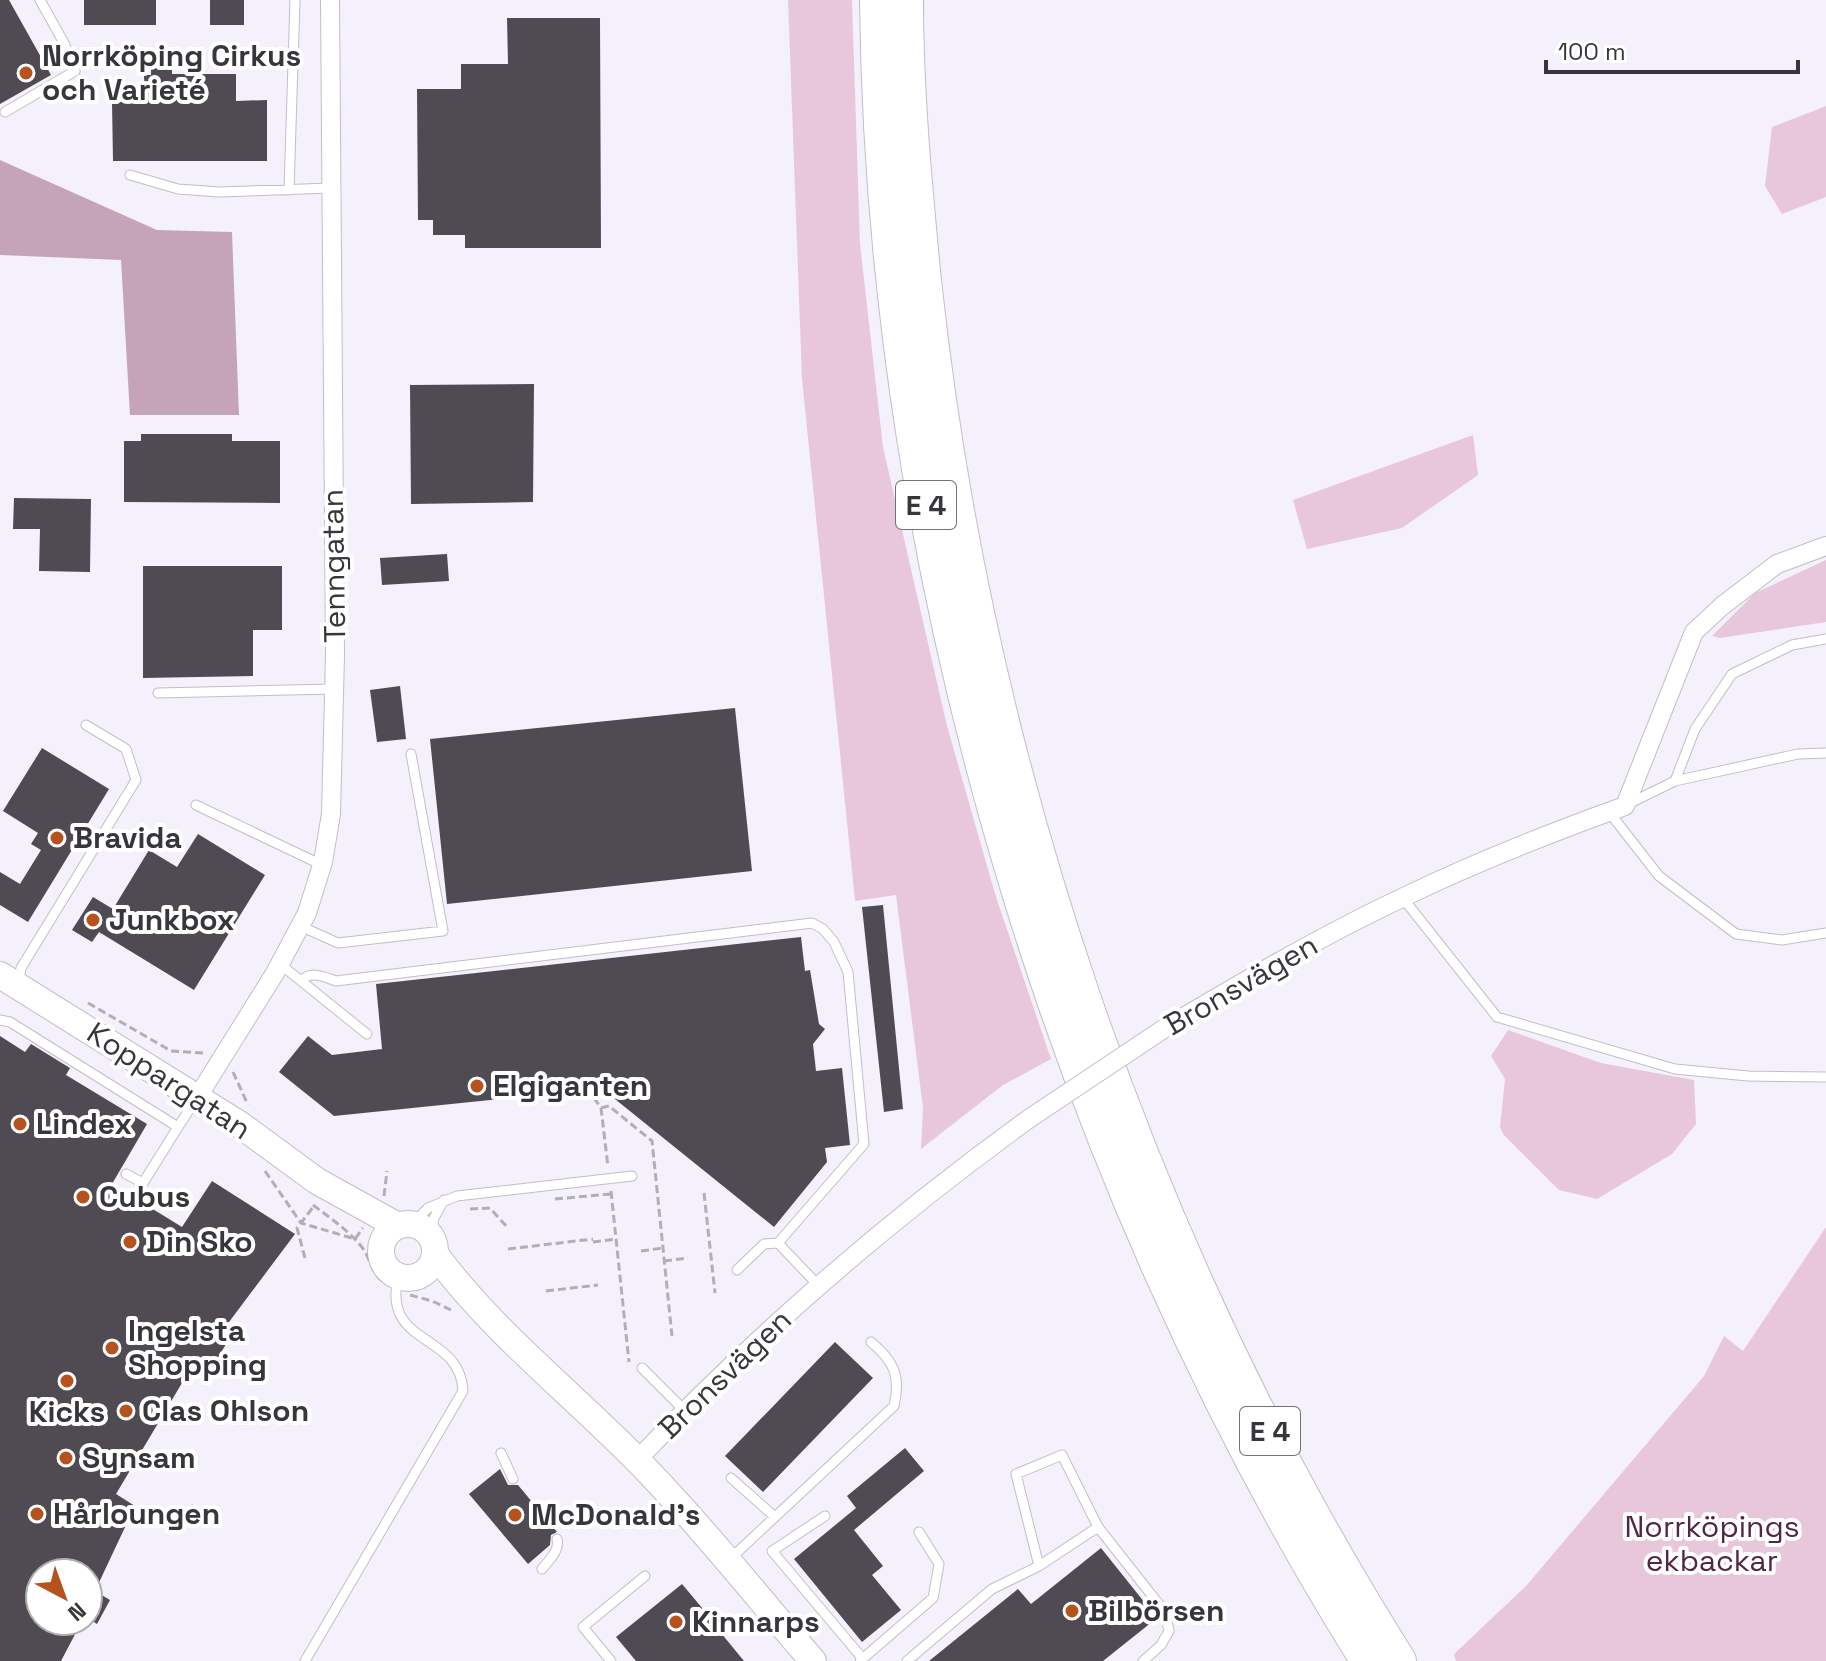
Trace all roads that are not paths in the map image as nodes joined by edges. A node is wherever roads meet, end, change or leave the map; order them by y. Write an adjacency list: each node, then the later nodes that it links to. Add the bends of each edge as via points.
1 (40, 0): 6 (lane, via 75,71)
2 (295, 0): 9 (lane)
3 (330, 0): 8 (street, Tenngatan)
4 (877, 0): 65 (highway, E 4, via 883,184 906,379 948,614 1007,852 1053,996 1131,1202 1188,1333 1261,1478)
5 (906, 0): 66 (highway, E 4, via 914,182 935,379 1001,715 1076,983 1215,1321 1286,1463)
6 (5, 112)
7 (130, 175): 9 (lane, via 178,189)
8 (331, 188): 9 (lane); 12 (street, Tenngatan)
9 (289, 190)
10 (1826, 546): 19 (street, via 1777,564 1694,632)
11 (1826, 639): 17 (lane, via 1792,645 1732,674 1695,729)
12 (335, 689): 13 (lane); 20 (street, Tenngatan, via 331,814)
13 (158, 693)
14 (86, 725): 26 (lane, via 126,749 136,780 21,968)
15 (1826, 753): 17 (lane, via 1798,754)
16 (411, 754): 22 (lane, via 443,931 338,943)
17 (1675, 781): 19 (lane)
18 (196, 805): 20 (lane)
19 (1617, 809): 21 (street, Bronsvägen, via 1506,850); 23 (lane, via 1659,876 1736,934 1782,940)
20 (322, 865): 22 (street, Tenngatan)
21 (1402, 897): 29 (lane, via 1497,1017 1675,1069); 41 (street, Bronsvägen, bridge, via 1162,1030 922,1198)
22 (300, 926): 24 (street, Tenngatan)
23 (1826, 933)
24 (280, 964): 25 (lane); 30 (street, Tenngatan)
25 (301, 981): 28 (lane); 37 (lane, via 314,975 336,981 812,923 823,929 848,972 864,1144)
26 (6, 982): 30 (street, Koppargatan)
27 (0, 1020): 31 (lane)
28 (367, 1034)
29 (1826, 1077)
30 (197, 1098): 31 (lane); 34 (street, Koppargatan, via 239,1124)
31 (178, 1127): 32 (lane, via 143,1183)
32 (126, 1174)
33 (632, 1176): 35 (lane)
34 (314, 1196): 36 (street, Koppargatan); 38 (street, Koppargatan)
35 (444, 1200): 36 (lane); 36 (lane, via 428,1208)
36 (419, 1235): 38 (street, via 386,1235); 40 (street, via 429,1269); 42 (street, Koppargatan)
37 (778, 1243): 39 (lane, via 764,1244); 41 (lane)
38 (380, 1249): 40 (street, via 384,1266)
39 (737, 1270)
40 (403, 1281): 42 (street, Koppargatan, via 449,1295); 60 (lane, via 395,1306 402,1321 457,1364 463,1391)
41 (818, 1285): 45 (street, Bronsvägen)
42 (501, 1330): 47 (street, Koppargatan)
43 (871, 1342): 51 (lane, via 886,1355 898,1385 894,1406)
44 (642, 1368): 45 (lane)
45 (685, 1411): 47 (street, Bronsvägen)
46 (501, 1453): 49 (lane)
47 (637, 1460): 55 (street, Koppargatan)
48 (731, 1478): 51 (lane)
49 (513, 1479)
50 (825, 1516): 59 (lane, via 772,1551)
51 (775, 1517): 55 (lane)
52 (1098, 1527): 56 (lane); 56 (lane, via 1062,1455 1016,1474); 64 (lane, via 1165,1612 1169,1631)
53 (919, 1532): 59 (lane, via 939,1564 933,1598)
54 (557, 1539): 57 (lane, via 555,1554)
55 (728, 1560): 62 (street, Koppargatan)
56 (1039, 1566): 63 (lane, via 992,1589)
57 (542, 1569)
58 (645, 1576): 61 (lane, via 583,1627)
59 (862, 1660)
60 (305, 1661)
61 (611, 1661)
62 (813, 1661)
63 (907, 1661)
64 (1143, 1661)
65 (1368, 1661)
66 (1399, 1661)

